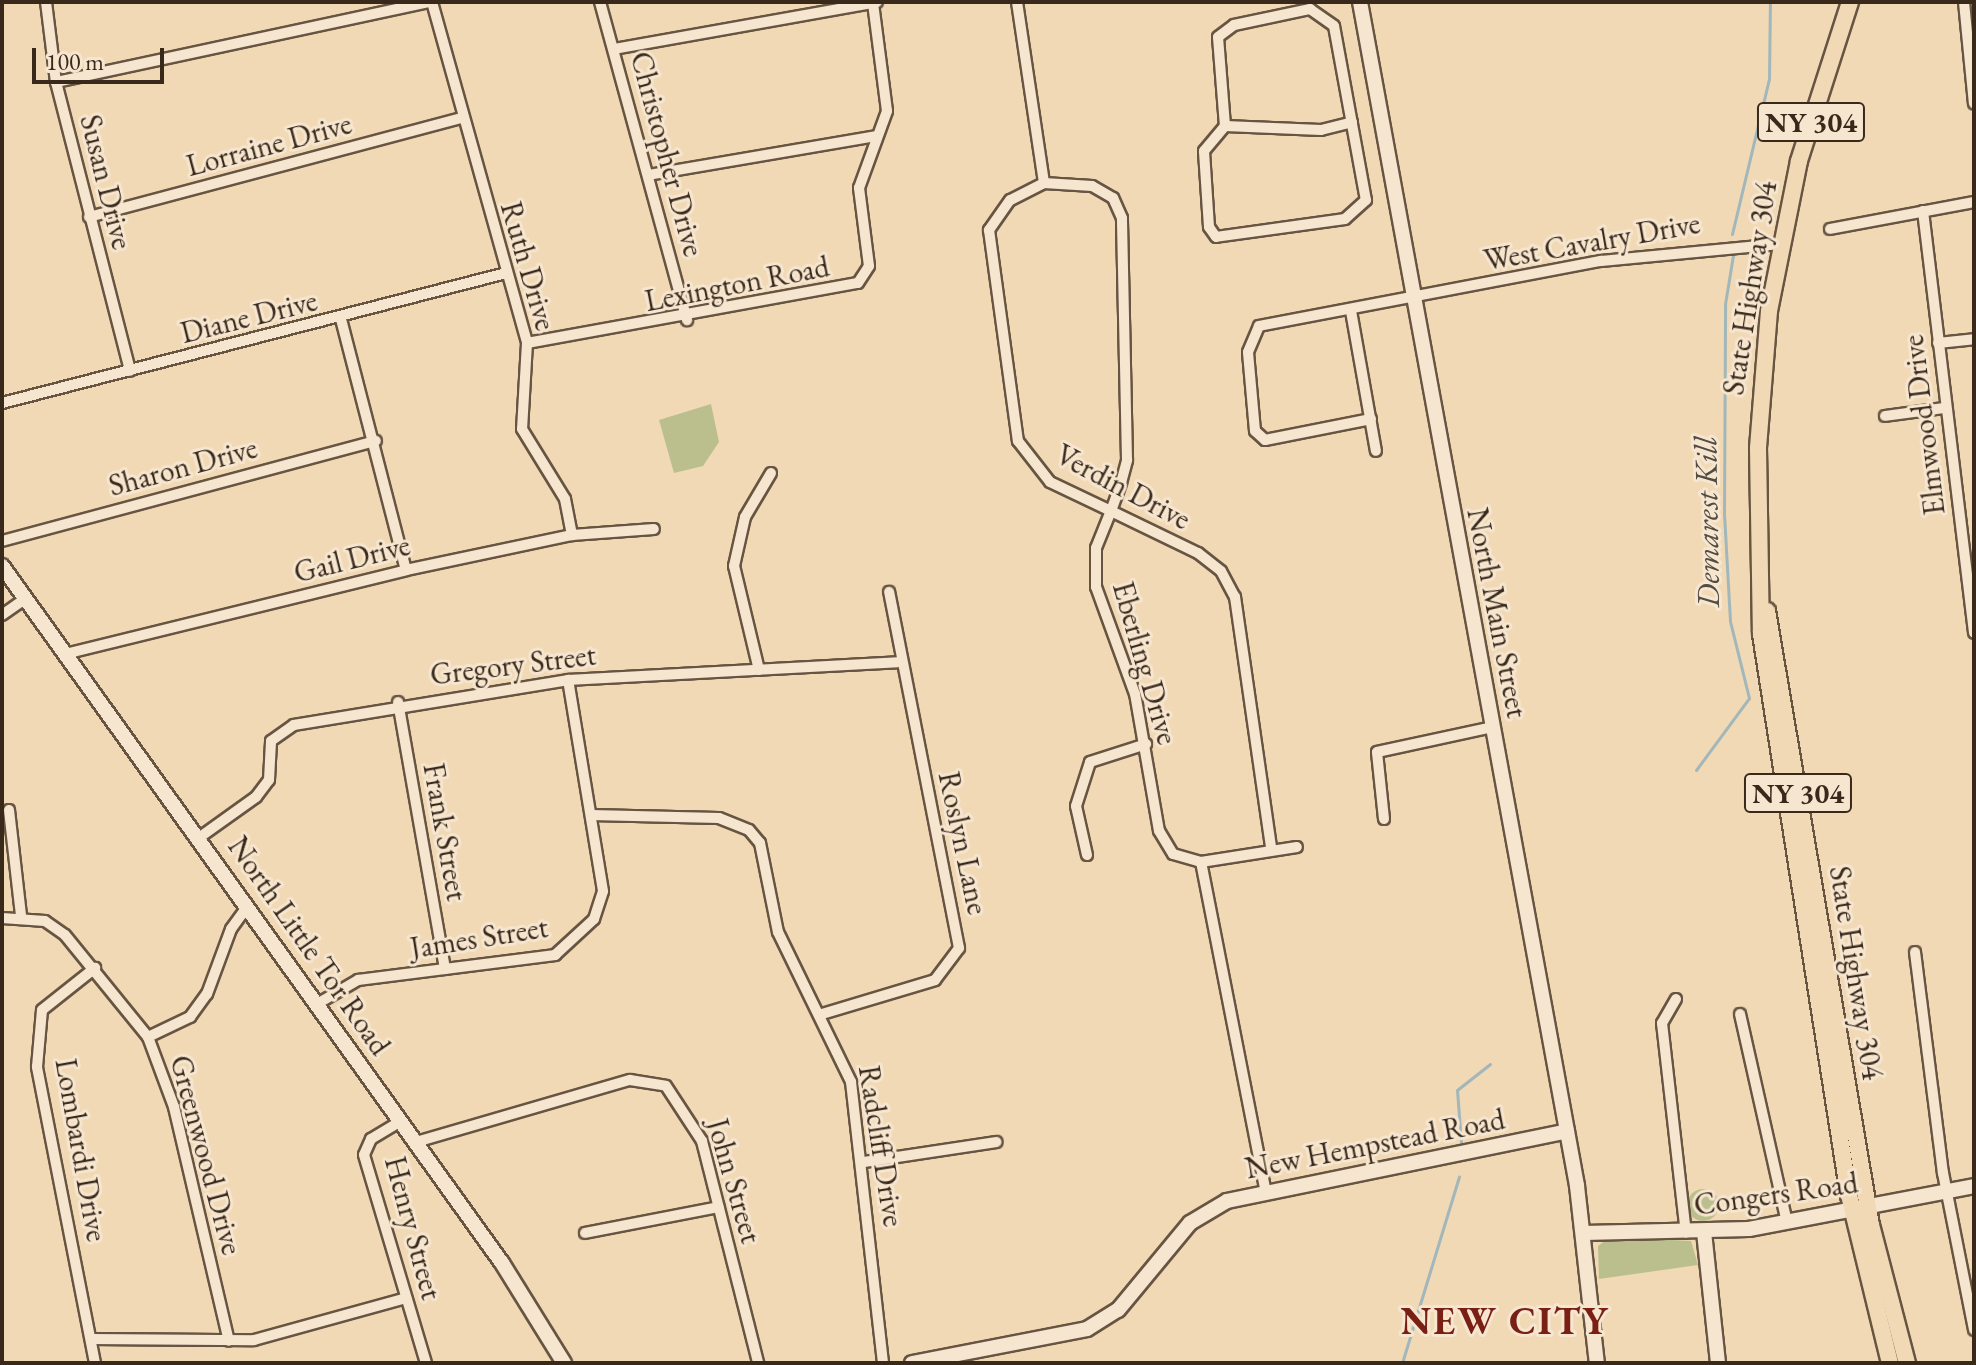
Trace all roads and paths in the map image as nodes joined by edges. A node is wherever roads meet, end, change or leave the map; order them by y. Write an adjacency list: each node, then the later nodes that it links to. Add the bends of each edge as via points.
1 (46, 2): 12 (street, Susan Drive)
2 (431, 2): 12 (street); 14 (street, Ruth Drive)
3 (600, 2): 11 (street, Christopher Drive)
4 (876, 2): 11 (street); 17 (street, Lexington Road, via 887,111)
5 (1017, 2): 19 (street)
6 (1271, 2): 10 (street)
7 (1360, 2): 26 (street, North Main Street)
8 (1850, 2): 24 (main road, State Highway 304 / NY 304)
9 (1964, 2): 13 (street)
10 (1275, 16): 15 (street, via 1310,9 1334,26); 16 (street, via 1234,25 1218,37)
11 (614, 49): 18 (street, Christopher Drive)
12 (56, 82): 22 (street, Susan Drive)
13 (1974, 104)
14 (462, 118): 22 (street, Lorraine Drive); 25 (street, Ruth Drive)
15 (1352, 122): 16 (street, via 1321,130); 16 (street, via 1366,200 1358,212 1230,240 1209,227 1204,151)
16 (1225, 126)
17 (877, 136): 18 (street); 29 (street, Lexington Road, via 859,188 869,266 858,283)
18 (648, 175): 29 (street, Christopher Drive)
19 (1044, 183): 41 (street, Eberling Drive, via 1092,186 1113,198 1122,218 1127,460); 41 (street, Verdin Drive, via 1010,200 989,230 1018,441 1050,482)
20 (1974, 202): 21 (street)
21 (1923, 211): 23 (street); 32 (street, Elmwood Drive)
22 (89, 217): 33 (street, Susan Drive)
23 (1830, 229)
24 (1780, 244): 26 (street, West Cavalry Drive, via 1601,261); 86 (main road, State Highway 304 / NY 304, via 1759,408 1762,591 1771,721)
25 (506, 273): 28 (street, Diane Drive); 31 (street, Ruth Drive)
26 (1413, 298): 27 (street, West Cavalry Drive); 56 (street, North Main Street)
27 (1351, 311): 37 (street); 37 (street, West Cavalry Drive, via 1259,326 1248,352 1255,431 1265,440)
28 (341, 319): 33 (street, Diane Drive); 38 (street)
29 (687, 320): 31 (street, Lexington Road)
30 (1974, 339): 32 (street)
31 (527, 343): 43 (street, Ruth Drive, via 522,429 565,499)
32 (1938, 343): 35 (street, Elmwood Drive)
33 (130, 371): 34 (street, Diane Drive)
34 (2, 403)
35 (1944, 408): 36 (street); 50 (street, Elmwood Drive)
36 (1885, 416)
37 (1371, 419): 39 (street)
38 (376, 441): 44 (street, Sharon Drive); 46 (street)
39 (1376, 451)
40 (771, 473): 53 (street, via 745,517 734,566)
41 (1111, 511): 57 (street, Eberling Drive, via 1096,548 1096,587 1124,658); 62 (street, Verdin Drive, via 1198,553 1221,571 1235,597)
42 (654, 529): 43 (street, Gail Drive)
43 (572, 535): 46 (street, Gail Drive)
44 (2, 541)
45 (2, 566): 48 (street, North Little Tor Road)
46 (406, 570): 51 (street, Gail Drive)
47 (889, 592): 52 (street, Roslyn Lane)
48 (25, 599): 49 (street); 51 (street, North Little Tor Road)
49 (2, 615)
50 (1974, 633)
51 (65, 654): 61 (street, North Little Tor Road)
52 (898, 662): 53 (street, Gregory Street); 74 (street, Roslyn Lane, via 959,948 935,980)
53 (759, 670): 54 (street, Gregory Street)
54 (568, 680): 55 (street, Gregory Street); 59 (street, James Street)
55 (398, 702): 61 (street, Gregory Street, via 280,729 271,741 269,780); 71 (street, Frank Street)
56 (1493, 727): 60 (street, via 1377,752); 78 (street, North Main Street)
57 (1146, 744): 64 (street, via 1090,762 1076,806); 65 (street, Eberling Drive, via 1159,831 1173,854)
58 (9, 810): 67 (street)
59 (591, 815): 71 (street, James Street, via 603,891 594,919 573,943 555,955); 74 (street, Radcliff Drive, via 719,818 749,830 766,864 778,932)
60 (1384, 819)
61 (200, 837): 66 (street, North Little Tor Road)
62 (1271, 846): 63 (street); 65 (street)
63 (1297, 847)
64 (1087, 855)
65 (1201, 862): 83 (street)
66 (247, 907): 73 (street, North Little Tor Road); 76 (street, via 231,929 207,994 190,1017)
67 (21, 916): 68 (street, Greenwood Drive); 70 (street, Greenwood Drive, via 65,935)
68 (2, 918)
69 (1915, 952): 84 (street, via 1943,1173)
70 (95, 968): 76 (street, Greenwood Drive); 94 (street, Lombardi Drive, via 42,1010 37,1067)
71 (445, 969): 73 (street, James Street, via 358,980)
72 (1676, 999): 91 (street, via 1662,1023)
73 (317, 1004): 77 (street, North Little Tor Road)
74 (822, 1014): 81 (street, Radcliff Drive, via 851,1082)
75 (1740, 1014): 87 (street)
76 (148, 1037): 95 (street, Greenwood Drive, via 174,1107)
77 (401, 1121): 79 (street, North Little Tor Road); 92 (street, Henry Street, via 371,1139 364,1155)
78 (1567, 1131): 83 (street, New Hempstead Road); 90 (street, North Main Street)
79 (416, 1142): 85 (street, John Street, via 647,1078 686,1107); 98 (street, North Little Tor Road)
80 (996, 1142): 81 (street)
81 (864, 1162): 100 (street, Radcliff Drive)
82 (1974, 1186): 84 (street, Congers Road)
83 (1265, 1188): 101 (street, New Hempstead Road, via 1190,1223 1125,1302 1087,1329)
84 (1952, 1191): 86 (street, Congers Road); 93 (street)
85 (719, 1207): 89 (street); 99 (street, John Street)
86 (1860, 1210): 87 (street, Congers Road); 104 (main road, State Highway 304 / NY 304); 105 (main road, State Highway 304 / NY 304)
87 (1787, 1223): 88 (street, Congers Road)
88 (1704, 1232): 91 (street, Congers Road); 103 (street)
89 (585, 1233)
90 (1584, 1233): 91 (street, Congers Road); 102 (street, North Main Street)
91 (1686, 1233)
92 (406, 1298): 95 (street, via 275,1337); 97 (street, Henry Street)
93 (1974, 1330)
94 (91, 1339): 95 (street); 96 (street, Lombardi Drive)
95 (229, 1341)
96 (95, 1363)
97 (426, 1363)
98 (564, 1363)
99 (758, 1363)
100 (883, 1363)
101 (912, 1363)
102 (1597, 1363)
103 (1718, 1363)
104 (1890, 1363)
105 (1907, 1363)

